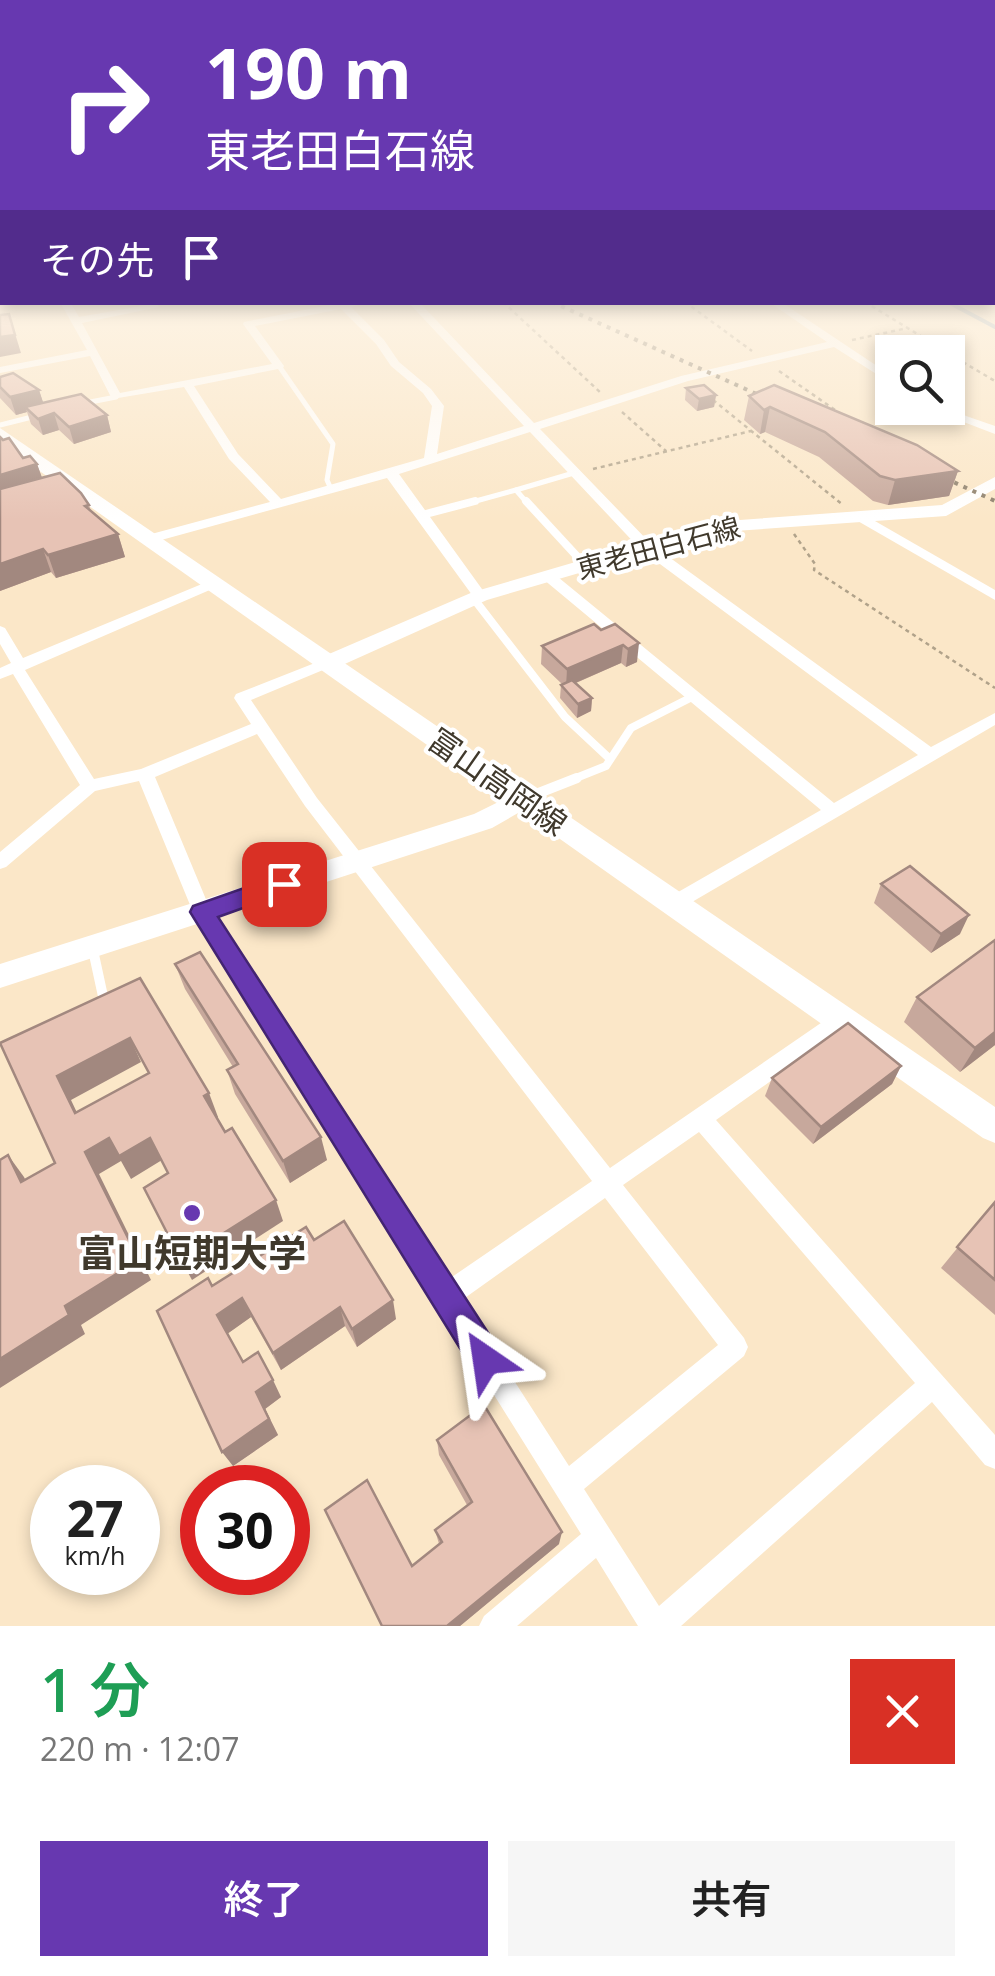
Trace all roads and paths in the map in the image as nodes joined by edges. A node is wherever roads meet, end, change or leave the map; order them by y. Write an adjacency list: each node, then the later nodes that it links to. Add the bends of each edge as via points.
1 (101, 369): 12 (street)
2 (264, 369): 11 (street)
3 (280, 369): 28 (lane, via 333,444)
4 (399, 369): 23 (street, via 438,406)
5 (478, 369): 18 (street)
6 (576, 369): 13 (path)
7 (724, 369): 9 (street)
8 (973, 369): 10 (path)
9 (685, 378): 13 (street); 20 (path)
10 (995, 382)
11 (188, 384): 12 (street); 31 (street, via 233,456)
12 (116, 397): 14 (lane)
13 (610, 400): 18 (street); 22 (path)
14 (74, 406)
15 (53, 412): 17 (lane)
16 (965, 419): 19 (street)
17 (0, 425)
18 (533, 425): 23 (street); 25 (street)
19 (995, 430)
20 (751, 431): 22 (path); 33 (path)
21 (0, 434): 27 (main road, 富山高岡線)
22 (666, 451): 25 (path)
23 (430, 458): 24 (street)
24 (393, 470): 28 (street); 32 (street)
25 (577, 472): 29 (lane); 36 (street)
26 (995, 482): 33 (main road, 東老田白石線, via 946,510)
27 (73, 486): 30 (street); 35 (main road, 富山高岡線)
28 (331, 489): 31 (street)
29 (516, 490): 32 (lane); 37 (lane)
30 (49, 493)
31 (278, 503): 35 (street)
32 (422, 515): 41 (street)
33 (861, 516): 34 (main road, 東老田白石線); 40 (street)
34 (784, 520): 36 (main road, 東老田白石線, via 718,526); 45 (path, via 814,570)
35 (150, 539): 39 (main road, 富山高岡線)
36 (646, 547): 37 (main road, 東老田白石線); 49 (street)
37 (585, 565): 38 (main road, 東老田白石線)
38 (548, 576): 41 (main road, 東老田白石線); 46 (street)
39 (214, 583): 43 (main road, 富山高岡線); 44 (street)
40 (995, 596)
41 (477, 598): 43 (main road, 東老田白石線); 50 (lane, via 566,717)
42 (0, 631): 44 (street)
43 (330, 662): 48 (street, via 242,698); 53 (main road, 富山高岡線)
44 (12, 669): 52 (street)
45 (995, 688)
46 (694, 696): 50 (lane, via 631,728); 54 (street)
47 (995, 718): 49 (street)
48 (259, 727): 51 (street); 55 (street)
49 (930, 755): 54 (street)
50 (610, 759): 53 (lane)
51 (145, 774): 52 (street); 58 (street)
52 (90, 786): 56 (street)
53 (523, 799): 55 (main road, via 483,821); 57 (main road, 富山高岡線)
54 (833, 811): 57 (street)
55 (355, 859): 58 (main road); 65 (street)
56 (0, 862)
57 (673, 904): 62 (main road, 富山高岡線)
58 (202, 912): 59 (main road); 66 (street)
59 (92, 947): 60 (main road); 61 (lane, via 106,1000)
60 (0, 976)
61 (88, 1008)
62 (840, 1020): 63 (street); 64 (main road, 富山高岡線)
63 (701, 1118): 65 (street); 67 (street)
64 (995, 1127)
65 (608, 1183): 66 (street); 69 (street, via 735,1348)
66 (446, 1296): 69 (street)
67 (933, 1384): 68 (street); 72 (street)
68 (995, 1455)
69 (566, 1486): 70 (street)
70 (599, 1537): 71 (street); 72 (street)
71 (494, 1626)
72 (657, 1626)

